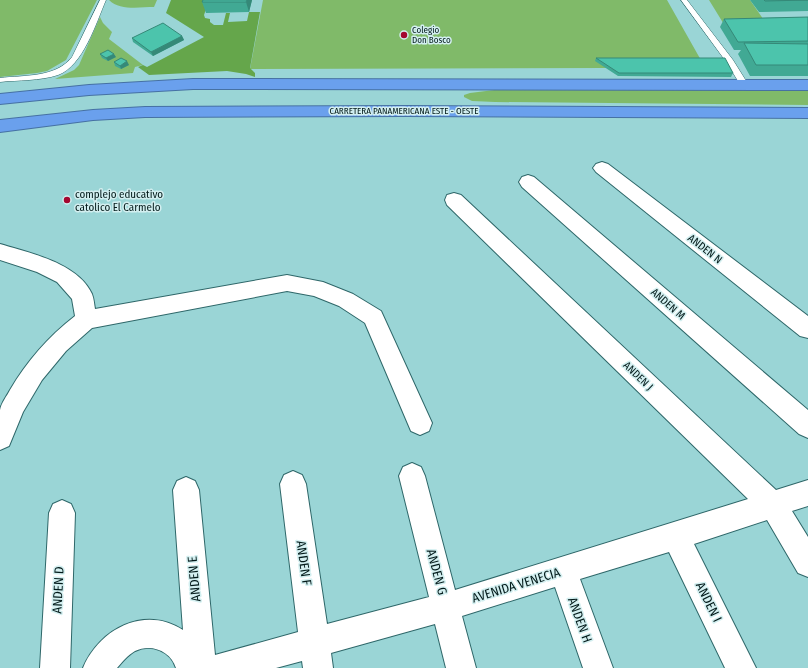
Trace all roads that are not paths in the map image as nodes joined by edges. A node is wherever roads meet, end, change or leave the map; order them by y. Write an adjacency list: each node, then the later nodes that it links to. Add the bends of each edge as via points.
1 (104, 0): 3 (lane, via 71,64 52,74)
2 (684, 0): 6 (lane, via 702,27 723,51)
3 (0, 80)
4 (401, 84): 5 (highway); 8 (highway, via 162,85); 9 (highway, via 419,88 424,95 419,102)
5 (472, 84): 6 (highway); 10 (highway, via 454,88 449,95 455,102)
6 (744, 84): 7 (highway)
7 (808, 85)
8 (0, 99)
9 (405, 110): 10 (highway, CARRETERA PANAMERICANA ESTE - OESTE); 12 (highway, CARRETERA PANAMERICANA ESTE - OESTE, via 145,112 93,115)
10 (476, 112): 11 (highway, CARRETERA PANAMERICANA ESTE - OESTE)
11 (808, 113)
12 (0, 126)
13 (602, 168): 18 (street, ANDEN N)
14 (528, 182): 20 (street, ANDEN M)
15 (454, 200): 26 (street, ANDEN J)
16 (0, 252): 17 (street, via 44,266 64,276 82,296)
17 (86, 320): 19 (street, via 288,283 316,288 346,300 373,317); 21 (street, via 67,334 30,376 9,413)
18 (808, 330)
19 (420, 423)
20 (808, 426)
21 (0, 438)
22 (412, 476): 31 (street, ANDEN G)
23 (293, 484): 32 (street, ANDEN F)
24 (186, 490): 36 (street, ANDEN E)
25 (808, 493): 26 (street, AVENIDA VENECIA)
26 (772, 504): 28 (street, AVENIDA VENECIA); 29 (street, ANDEN J)
27 (62, 513): 33 (street, ANDEN D)
28 (676, 536): 30 (street, AVENIDA VENECIA); 40 (street, ANDEN I)
29 (808, 563)
30 (563, 571): 31 (street, AVENIDA VENECIA); 39 (street, ANDEN H)
31 (446, 607): 32 (street, AVENIDA VENECIA); 38 (street, ANDEN G)
32 (316, 655): 37 (street, AVENIDA VENECIA)
33 (55, 668)
34 (98, 668): 35 (street, via 108,655 132,637 156,634 167,636 177,642 185,651)
35 (191, 668)
36 (201, 668)
37 (221, 668)
38 (462, 668)
39 (598, 668)
40 (741, 668)

